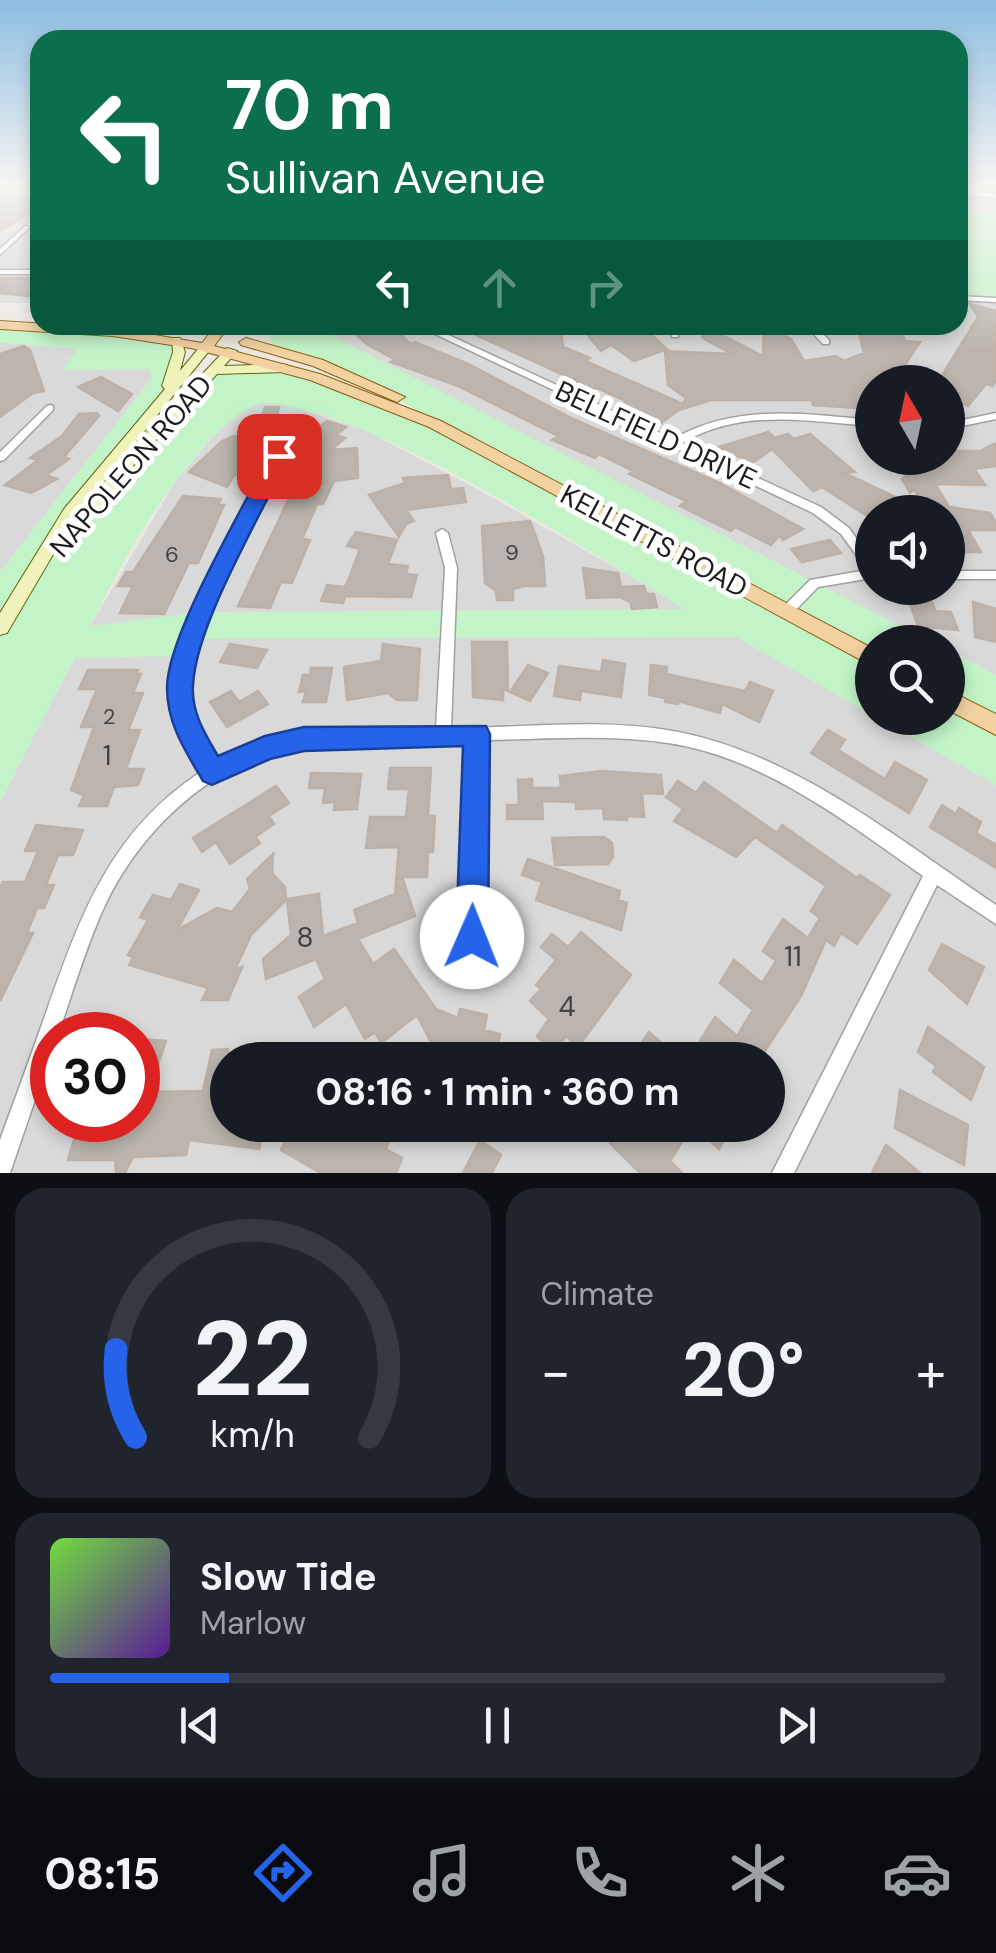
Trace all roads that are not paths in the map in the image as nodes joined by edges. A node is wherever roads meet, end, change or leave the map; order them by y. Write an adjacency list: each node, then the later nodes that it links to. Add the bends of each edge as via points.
1 (0, 272): 2 (street)
2 (30, 272)
3 (968, 299): 4 (street)
4 (996, 300)
5 (0, 314): 6 (main road)
6 (30, 314)
7 (0, 325): 8 (main road, KELLETTS ROAD)
8 (30, 327)
9 (134, 335): 14 (main road, KELLETTS ROAD)
10 (215, 335): 14 (main road, KELLETTS ROAD); 16 (main road, KELLETTS ROAD); 19 (main road, NAPOLEON ROAD)
11 (243, 335): 16 (main road, NAPOLEON ROAD)
12 (441, 335): 25 (street, BELLFIELD DRIVE)
13 (819, 335): 15 (street)
14 (176, 341): 19 (main road)
15 (826, 342)
16 (235, 346): 17 (main road, KELLETTS ROAD); 18 (main road, NAPOLEON ROAD); 24 (main road, KELLETTS ROAD, via 270,342 369,383)
17 (287, 368): 18 (main road); 24 (main road, KELLETTS ROAD)
18 (214, 370): 33 (main road, NAPOLEON ROAD, via 137,452)
19 (168, 391): 33 (main road, NAPOLEON ROAD, via 70,513)
20 (50, 408): 27 (street)
21 (996, 416): 23 (street)
22 (855, 422): 25 (street, via 743,416 700,426)
23 (965, 422)
24 (435, 424): 34 (main road, KELLETTS ROAD)
25 (674, 444): 29 (street, BELLFIELD DRIVE, via 826,516)
26 (279, 456): 41 (street, via 183,658 182,714)
27 (0, 458)
28 (442, 533): 39 (street, via 451,568)
29 (855, 542)
30 (855, 575): 34 (street, via 814,583)
31 (965, 575): 32 (street)
32 (996, 576)
33 (13, 607): 35 (main road, NAPOLEON ROAD)
34 (786, 612): 36 (main road, KELLETTS ROAD)
35 (0, 628)
36 (855, 649)
37 (965, 708): 38 (main road)
38 (996, 725)
39 (443, 734): 40 (street); 41 (street, via 304,739)
40 (477, 734): 42 (street, via 649,734 714,746 768,770); 44 (street)
41 (212, 772): 45 (street, via 157,817 105,886)
42 (932, 874): 43 (street); 46 (street)
43 (996, 915)
44 (472, 937)
45 (0, 1170)
46 (783, 1173)

